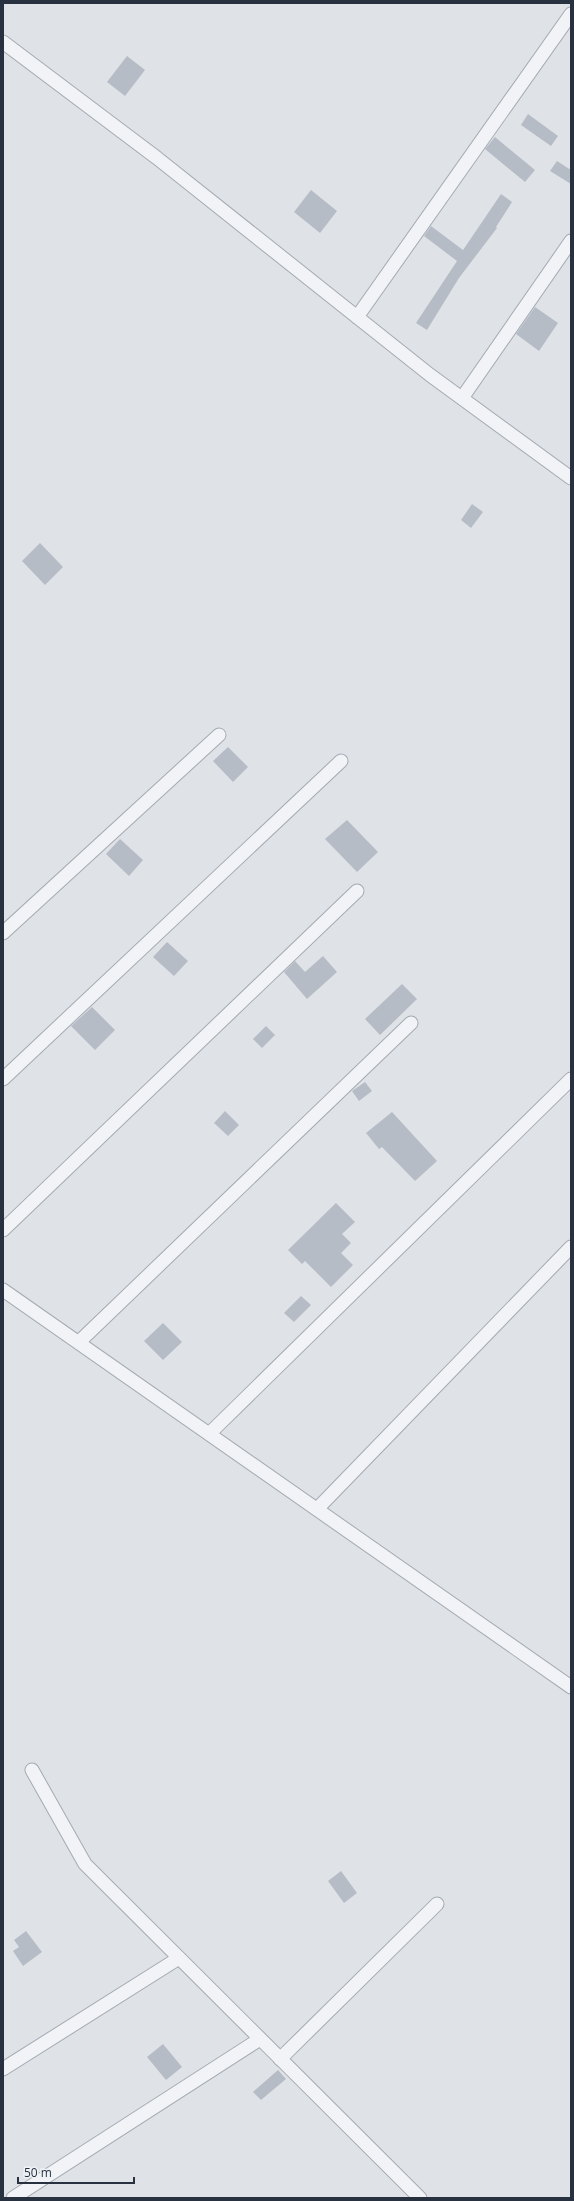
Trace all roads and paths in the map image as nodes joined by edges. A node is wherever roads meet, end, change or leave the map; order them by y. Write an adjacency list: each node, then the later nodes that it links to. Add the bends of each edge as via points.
1 (571, 14): 4 (street)
2 (3, 42): 4 (street, via 157,158)
3 (571, 241): 5 (street)
4 (357, 317): 5 (street)
5 (462, 398): 6 (street)
6 (571, 478)
7 (219, 735): 10 (street)
8 (341, 761): 12 (street)
9 (357, 891): 14 (street)
10 (3, 933)
11 (411, 1023): 17 (street)
12 (3, 1079)
13 (571, 1080): 18 (street)
14 (3, 1230)
15 (571, 1247): 19 (street)
16 (3, 1290): 17 (street)
17 (78, 1342): 18 (street)
18 (210, 1433): 19 (street)
19 (318, 1508): 20 (street)
20 (571, 1687)
21 (32, 1770): 23 (street, via 85,1864)
22 (437, 1904): 25 (street)
23 (179, 1958): 24 (street); 26 (street)
24 (260, 2039): 25 (street); 27 (street)
25 (280, 2059): 28 (street)
26 (3, 2069)
27 (14, 2198)
28 (420, 2198)

